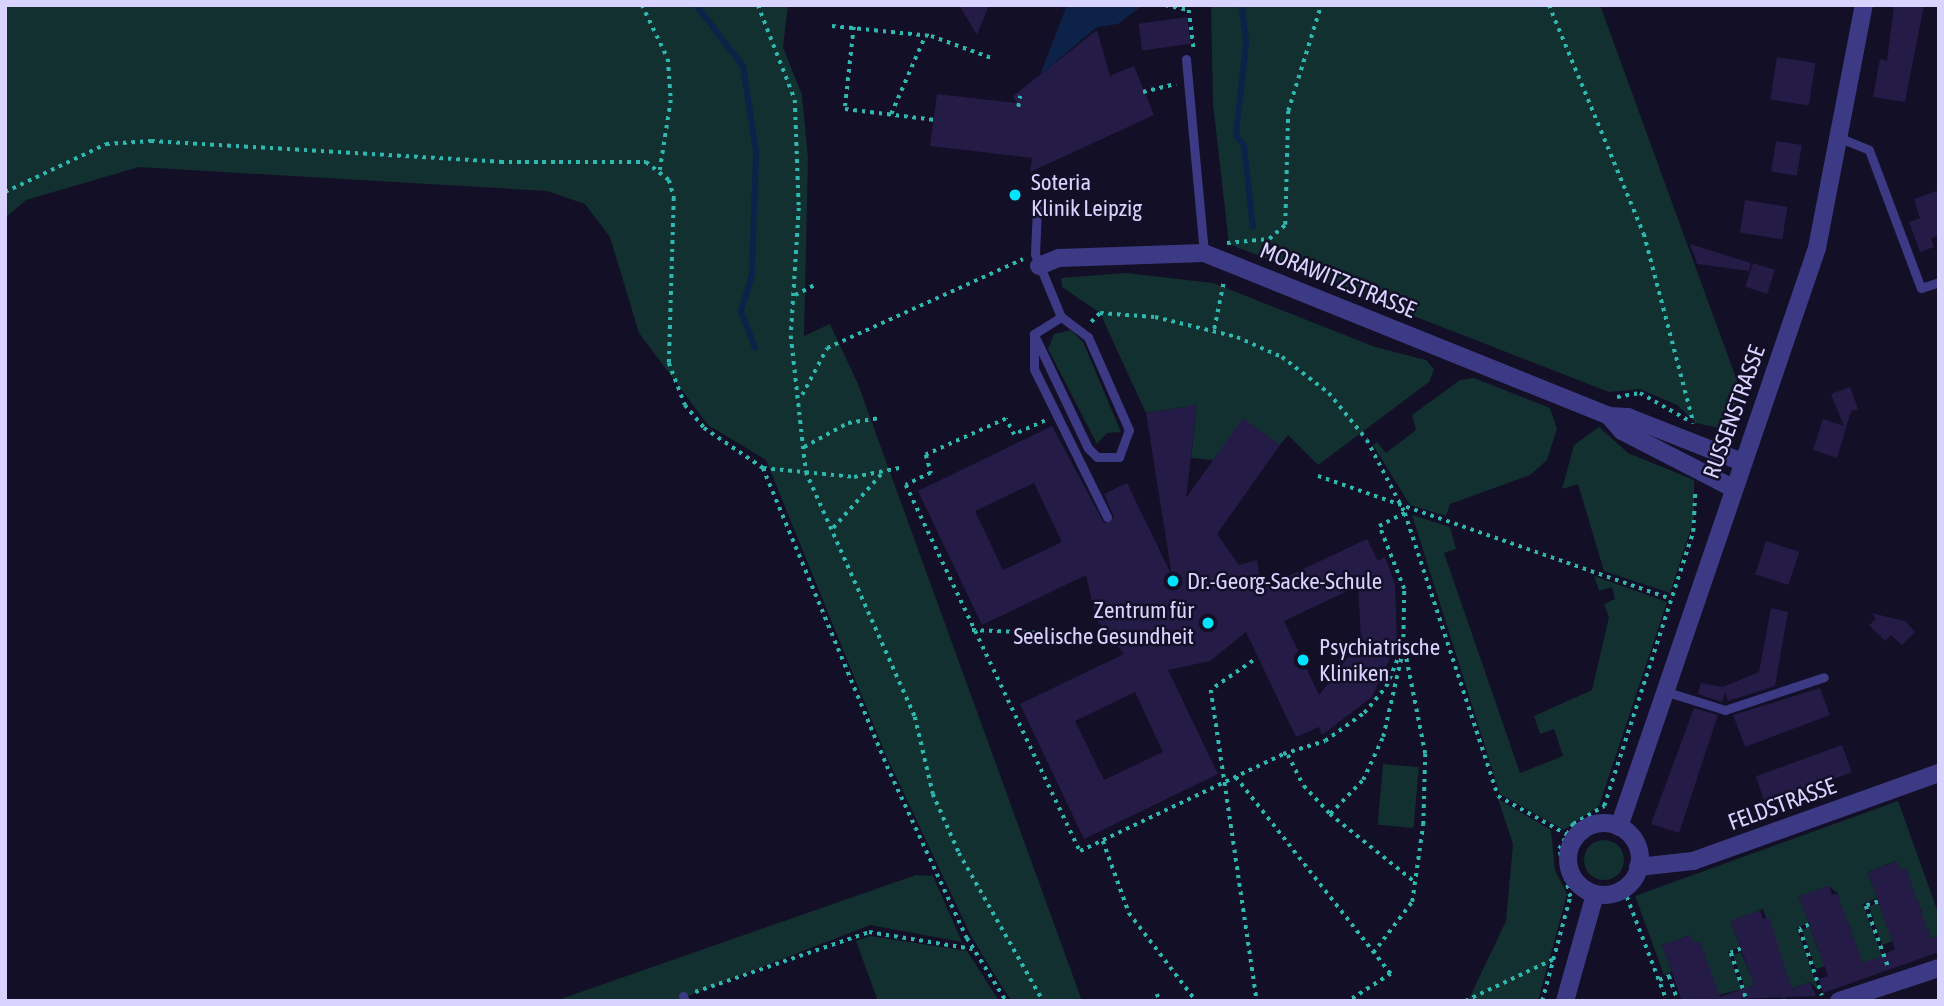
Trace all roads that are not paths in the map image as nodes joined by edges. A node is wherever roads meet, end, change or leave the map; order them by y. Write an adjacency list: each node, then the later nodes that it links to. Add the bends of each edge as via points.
1 (1864, 5): 3 (street, RUSSENSTRASSE)
2 (1186, 59): 5 (lane)
3 (1840, 138): 7 (lane, via 1869,150 1921,288); 11 (street, RUSSENSTRASSE, via 1817,248)
4 (1037, 208): 6 (lane)
5 (1203, 253): 6 (street, MORAWITZSTRASSE); 10 (street, MORAWITZSTRASSE, via 1225,254)
6 (1037, 260): 8 (lane)
7 (1939, 282)
8 (1061, 317): 9 (lane); 9 (lane, via 1083,330 1129,430 1119,457 1107,459 1088,448)
9 (1034, 334): 13 (lane, via 1034,369)
10 (1609, 416): 11 (street, MORAWITZSTRASSE, via 1638,420); 12 (street, MORAWITZSTRASSE, via 1622,431)
11 (1742, 462): 12 (street, RUSSENSTRASSE)
12 (1733, 488): 15 (street, RUSSENSTRASSE)
13 (1107, 516)
14 (1824, 677): 15 (lane, via 1725,710)
15 (1667, 692): 17 (street, RUSSENSTRASSE)
16 (1939, 773): 18 (street, FELDSTRASSE, via 1693,861)
17 (1619, 827): 18 (street, via 1637,847); 19 (street, via 1595,825 1570,836 1570,872)
18 (1638, 867): 19 (street, via 1624,889)
19 (1595, 894): 21 (street)
20 (1935, 968): 22 (street)
21 (1565, 1001)
22 (1839, 1001)

